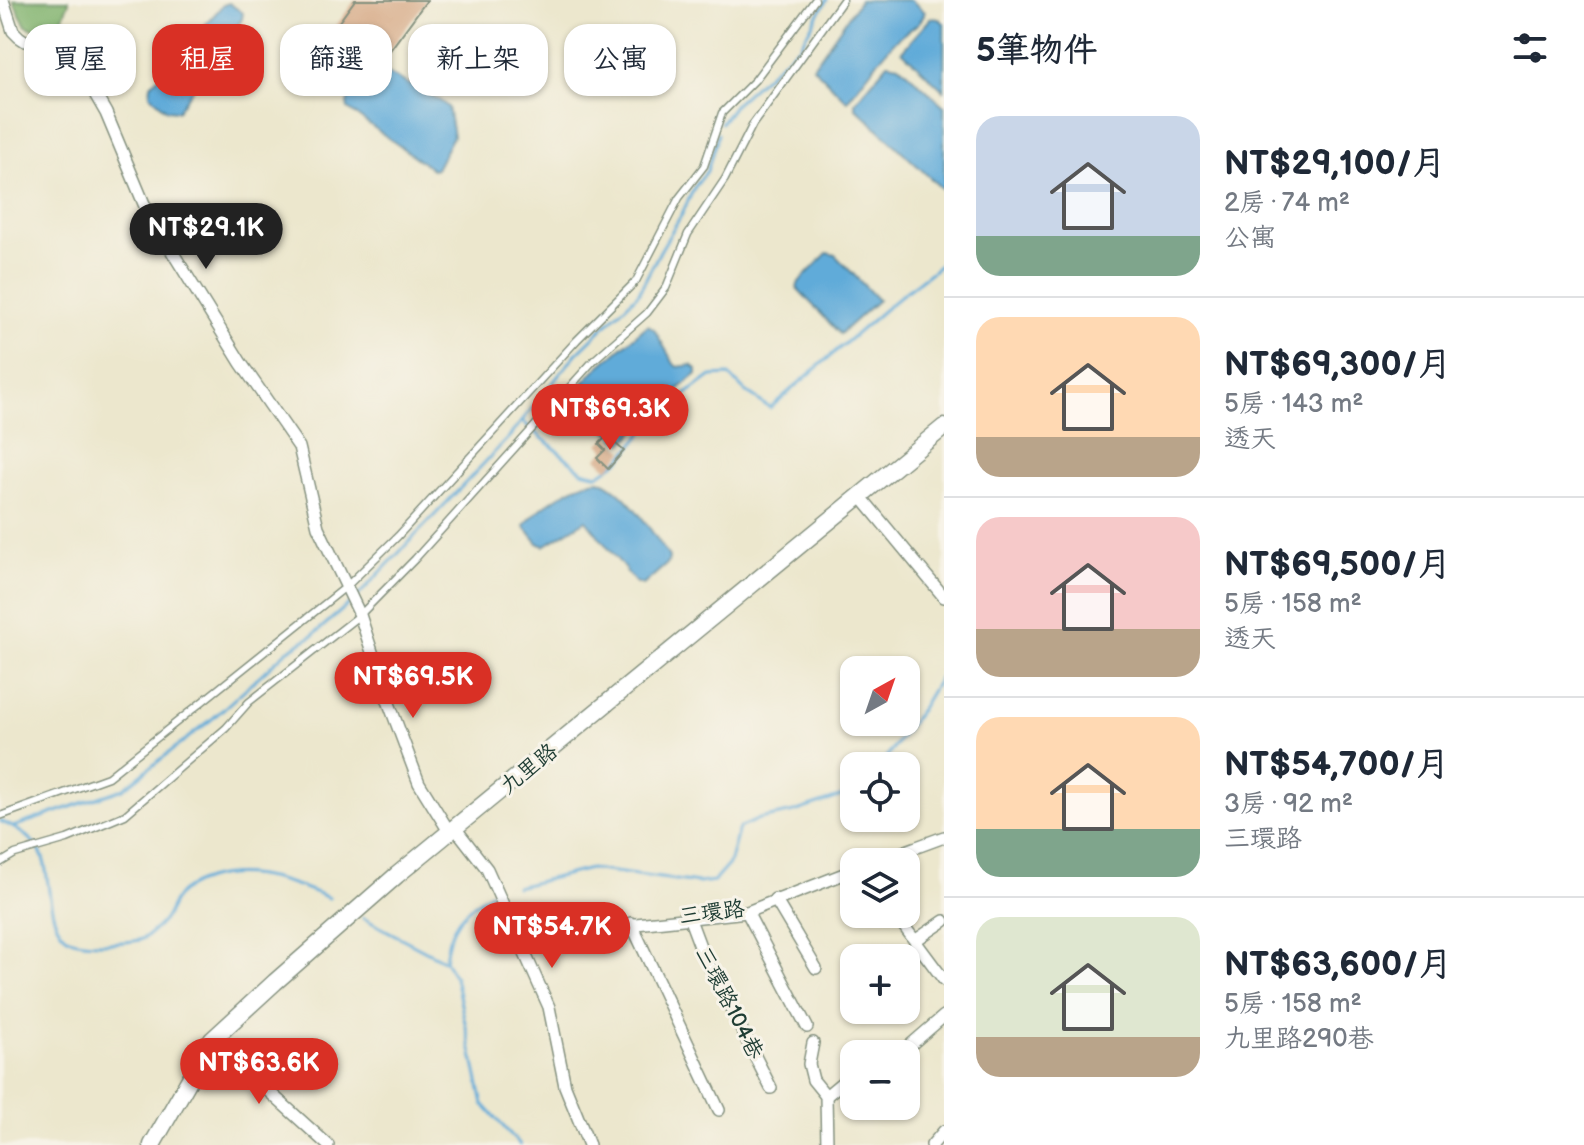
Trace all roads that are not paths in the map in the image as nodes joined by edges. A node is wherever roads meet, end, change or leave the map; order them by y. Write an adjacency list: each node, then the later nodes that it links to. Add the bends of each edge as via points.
1 (3, 0): 6 (street, via 19,37 63,48 87,80 147,211 299,447 318,527)
2 (815, 0): 6 (lane, via 755,80 722,113 704,166 679,198 636,281)
3 (843, 0): 8 (lane, via 753,124 688,234 666,288 647,313 594,360)
4 (944, 427): 5 (street, 九里路)
5 (861, 497): 7 (street); 10 (street, 九里路)
6 (347, 586): 8 (street); 9 (lane, via 108,777)
7 (944, 597)
8 (360, 615): 10 (street, via 419,783); 13 (lane, via 249,702 125,815)
9 (0, 816)
10 (453, 831): 21 (street, via 487,869); 27 (street, 九里路)
11 (944, 837): 12 (street)
12 (914, 848)
13 (0, 863)
14 (840, 875): 15 (street, 三環路)
15 (775, 899): 16 (street, 三環路); 23 (street)
16 (747, 912): 17 (street, 三環路); 26 (street)
17 (689, 917): 19 (street, 三環路); 31 (street, 三環路104巷)
18 (944, 921): 22 (street)
19 (631, 923): 21 (street, 三環路); 33 (street)
20 (906, 928): 22 (street)
21 (516, 937): 38 (street, via 549,1007 565,1086)
22 (916, 940): 24 (street)
23 (816, 968)
24 (944, 980)
25 (944, 1016): 28 (street)
26 (807, 1027)
27 (212, 1040): 36 (street, 九里路); 37 (street)
28 (916, 1040)
29 (813, 1043): 32 (street, via 809,1064)
30 (840, 1084): 32 (street)
31 (771, 1088)
32 (826, 1096): 39 (street)
33 (719, 1110)
34 (944, 1131): 35 (street)
35 (932, 1143)
36 (152, 1145)
37 (328, 1145)
38 (589, 1145)
39 (827, 1145)

